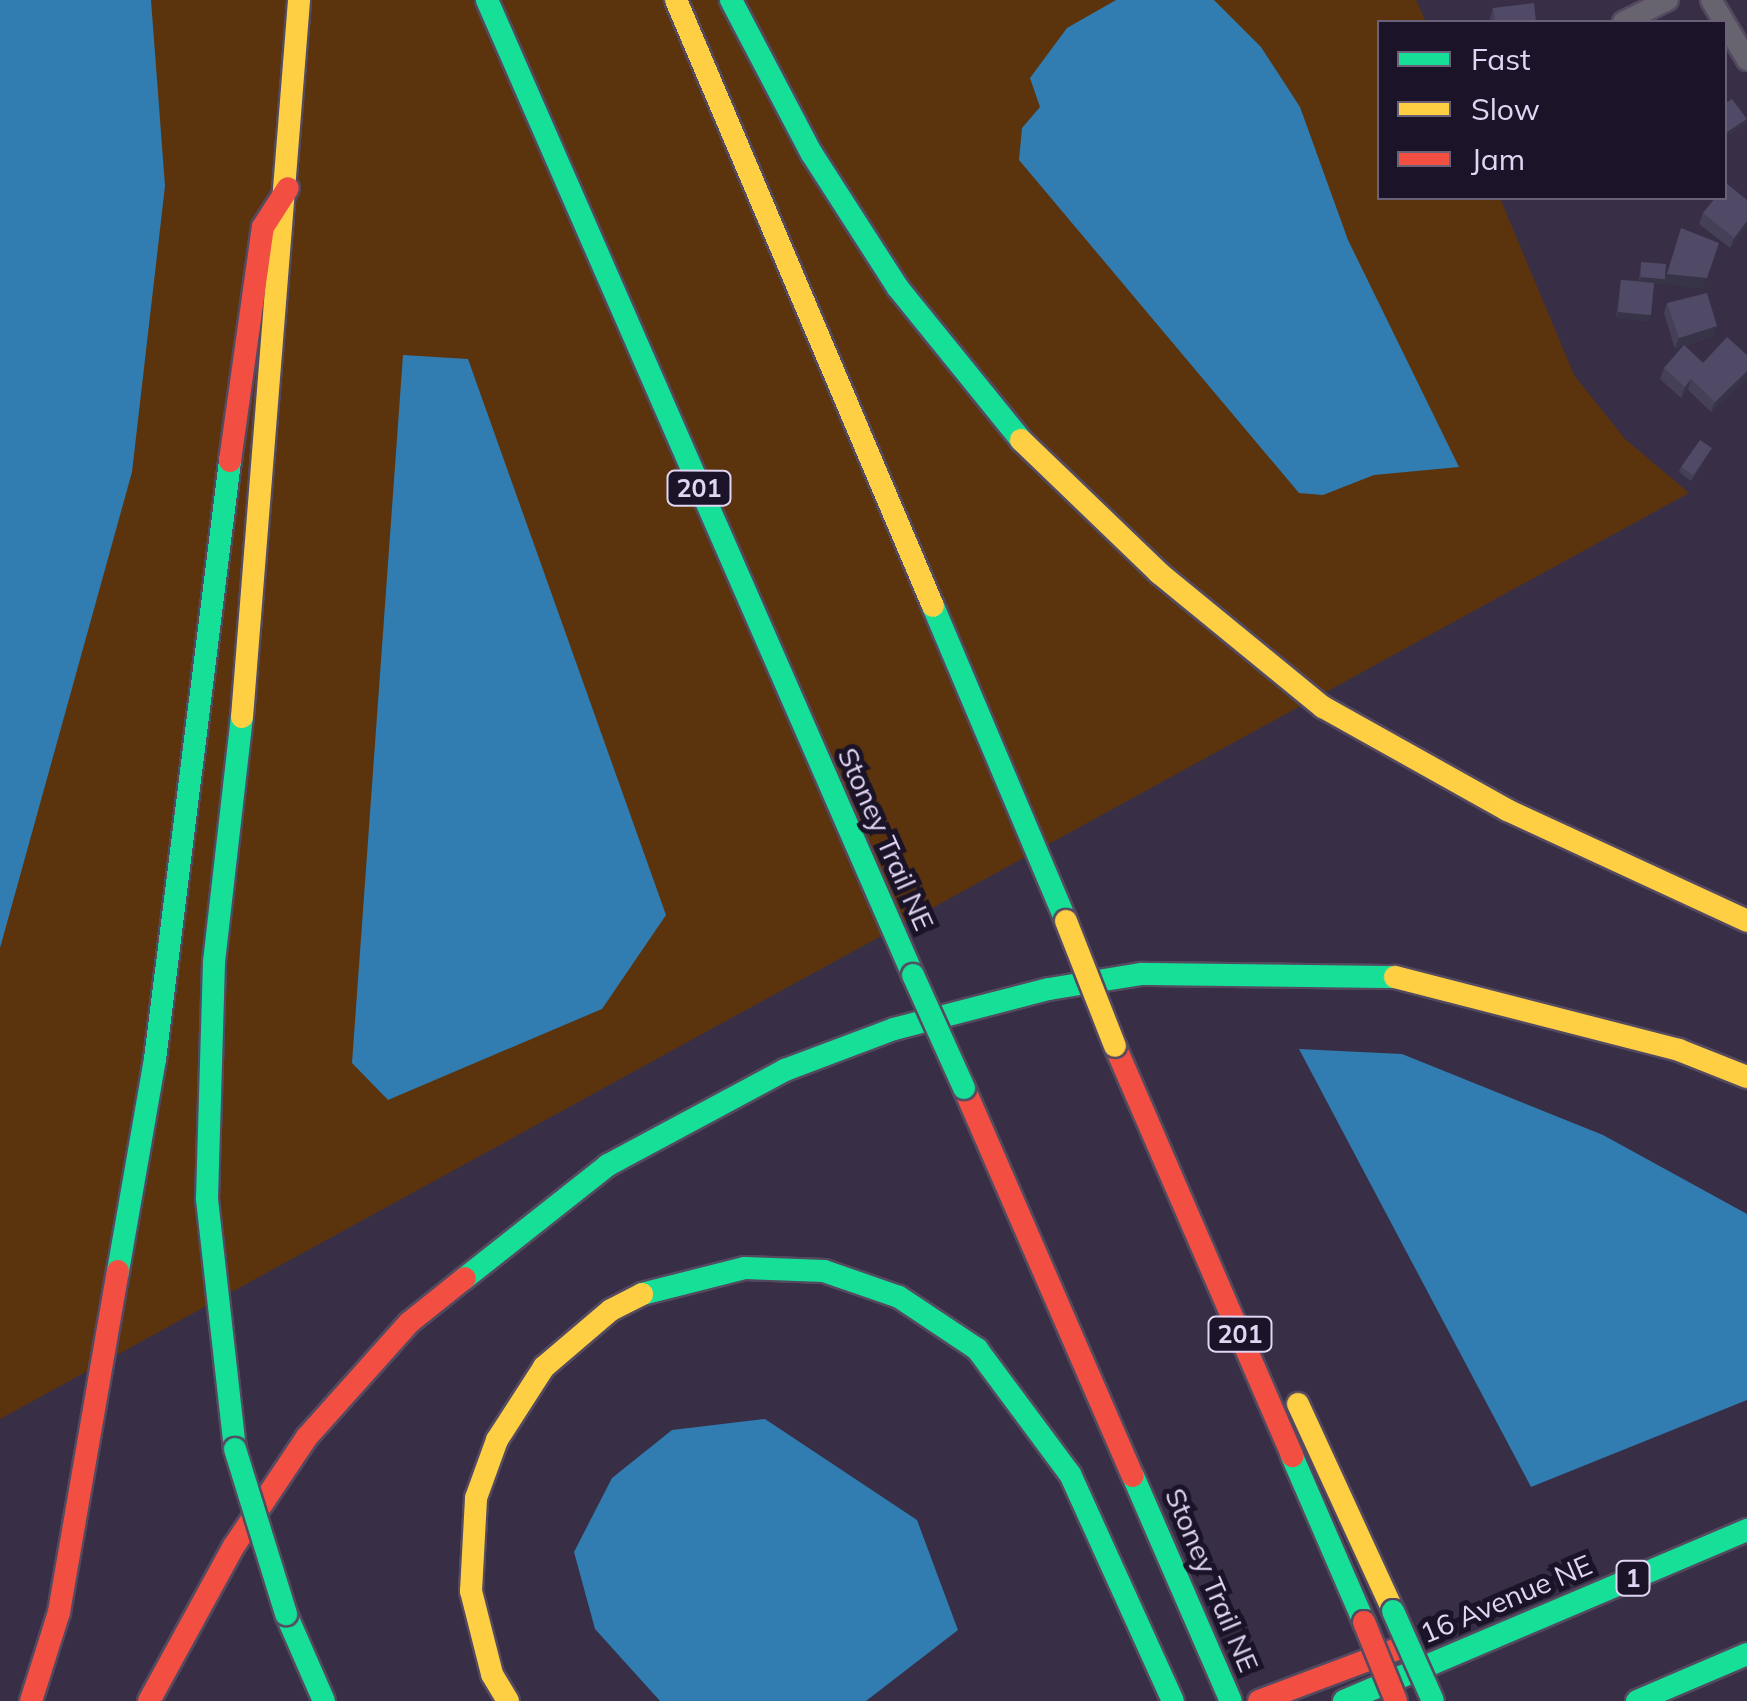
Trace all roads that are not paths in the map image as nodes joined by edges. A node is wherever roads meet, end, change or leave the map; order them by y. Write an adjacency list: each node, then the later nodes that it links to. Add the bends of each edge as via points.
1 (299, 0): 9 (highway)
2 (487, 0): 23 (highway, Stoney Trail NE / 201, bridge)
3 (676, 0): 11 (highway, 201, bridge)
4 (732, 0): 10 (highway, via 812,154 898,288 1008,428 1159,573 1323,707 1507,810)
5 (1668, 0): 6 (street)
6 (1627, 20)
7 (1727, 27): 8 (street)
8 (1747, 60)
9 (288, 188): 19 (highway, via 263,227 155,1059 59,1612); 21 (highway, bridge, via 239,758 214,962 207,1198 235,1448 286,1614)
10 (1747, 920)
11 (1087, 973): 13 (highway, via 1127,1018); 26 (highway, 201, bridge)
12 (1747, 1077): 20 (highway, via 1679,1050 1393,976 1233,970 1142,974 1032,993 894,1029 785,1070 608,1164 410,1322 307,1437 234,1546)
13 (1199, 1176)
14 (1292, 1389): 27 (highway, bridge)
15 (1747, 1530): 16 (highway, 16 Avenue NE / 1)
16 (1520, 1626): 24 (highway, via 1476,1619); 25 (highway, 16 Avenue NE / 1)
17 (1747, 1654): 28 (highway)
18 (1169, 1692): 22 (highway, via 1070,1474 1009,1384 976,1349 899,1297 824,1271 746,1268 646,1292 611,1310 544,1367 498,1440 476,1498 471,1590 492,1674)
19 (31, 1701)
20 (149, 1701)
21 (324, 1701)
22 (508, 1701)
23 (1232, 1701)
24 (1259, 1701)
25 (1344, 1701)
26 (1396, 1701)
27 (1433, 1701)
28 (1637, 1701)

